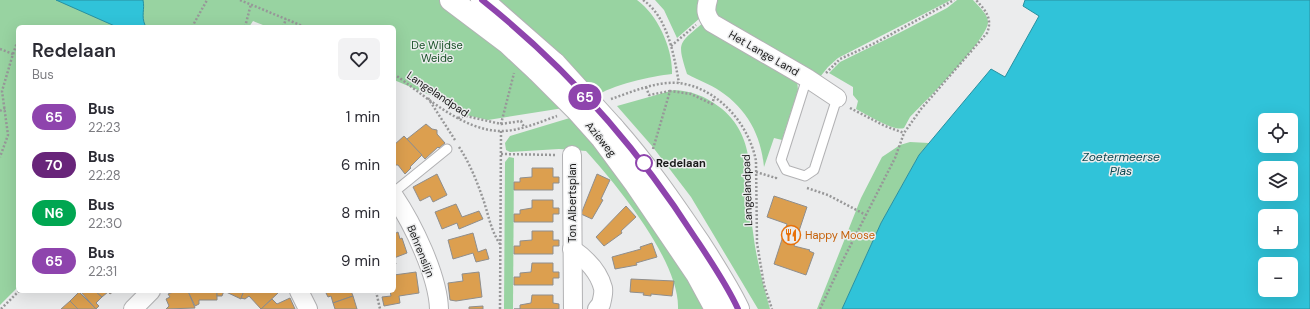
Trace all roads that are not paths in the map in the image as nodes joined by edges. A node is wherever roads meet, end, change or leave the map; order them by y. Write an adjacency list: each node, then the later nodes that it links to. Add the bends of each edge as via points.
1 (451, 0): 4 (street, Aziëweg)
2 (482, 0): 4 (street, Aziëweg)
3 (707, 8): 5 (street, Het Lange Land, via 712,23)
4 (546, 68): 7 (street, Aziëweg, bridge)
5 (812, 81): 6 (street, Het Lange Land); 6 (lane, via 781,160 786,170 805,176 814,170)
6 (837, 98)
7 (608, 133): 20 (street, Aziëweg, via 636,184 697,274); 21 (street, Aziëweg, via 652,174 719,274)
8 (446, 150): 10 (lane)
9 (572, 155): 12 (street, Ton Albertsplan)
10 (396, 190)
11 (396, 199): 17 (street, Behrenslijn, via 414,230 433,280)
12 (572, 249): 18 (street, Ton Albertsplan); 19 (street, Ton Albertsplan, via 584,257 594,269 603,289 601,304)
13 (149, 293): 15 (street)
14 (300, 293): 16 (street)
15 (133, 309)
16 (308, 309)
17 (439, 309)
18 (573, 309)
19 (597, 309)
20 (716, 309)
21 (738, 309)

